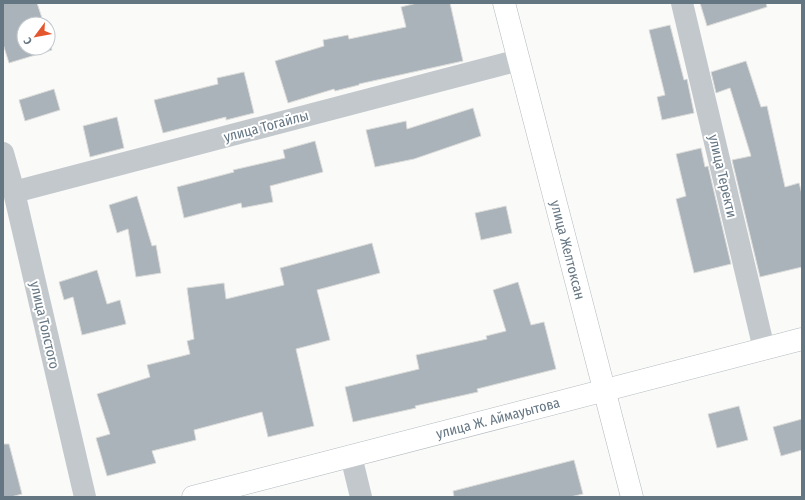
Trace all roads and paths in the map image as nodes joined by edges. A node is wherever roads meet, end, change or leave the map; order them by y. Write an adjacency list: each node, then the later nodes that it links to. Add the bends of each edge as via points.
1 (504, 3): 3 (street, улица Желтоксан)
2 (682, 3): 7 (street, улица Теректи)
3 (519, 60): 5 (street, улица Тогайлы); 8 (street, улица Желтоксан)
4 (3, 154): 5 (street, улица Толстого)
5 (14, 192): 10 (street, улица Толстого)
6 (802, 339): 7 (street, улица Ж. Аймауытова)
7 (764, 349): 8 (street, улица Ж. Аймауытова)
8 (604, 390): 9 (street, улица Ж. Аймауытова); 13 (street, улица Желтоксан)
9 (351, 456): 11 (street, улица Ж. Аймауытова); 12 (street)
10 (85, 497)
11 (193, 497)
12 (361, 497)
13 (632, 497)

